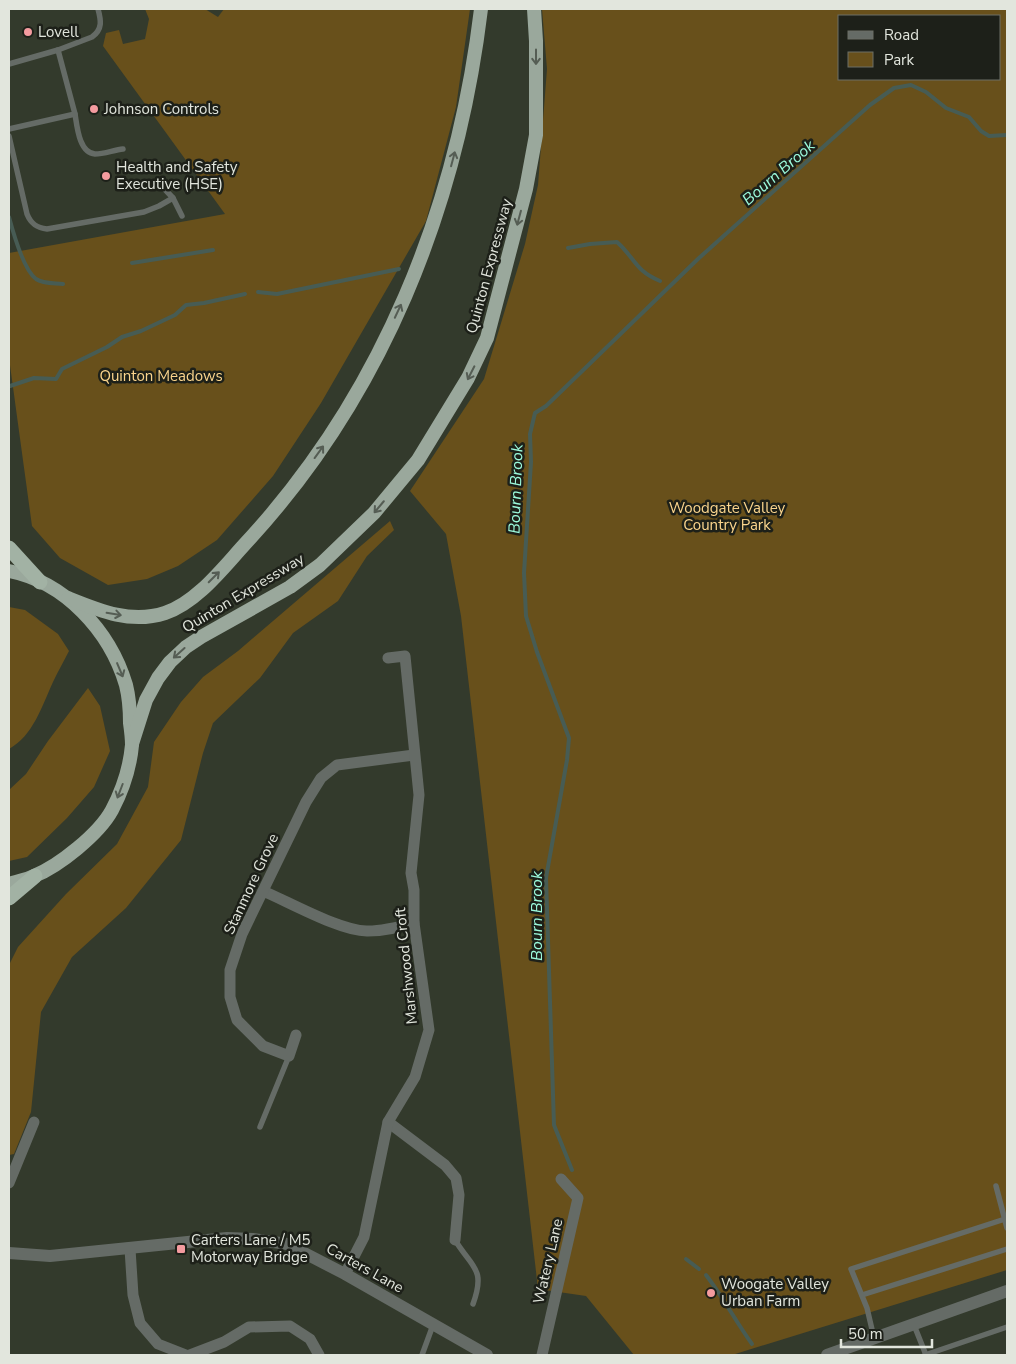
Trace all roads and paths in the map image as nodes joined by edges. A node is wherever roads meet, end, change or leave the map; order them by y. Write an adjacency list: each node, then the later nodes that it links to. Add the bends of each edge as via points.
1 (98, 9): 4 (lane, via 101,18 97,34)
2 (481, 9): 16 (highway, Quinton Expressway, one-way to 2, via 106,613 140,618 166,612 189,600 276,511 324,445 366,378 417,270 444,193 462,125)
3 (534, 9): 18 (highway, Quinton Expressway, one-way to 18, via 536,135 528,180 488,338 468,378 418,460 374,514 320,565 290,587 201,637 170,662 146,700)
4 (58, 50): 5 (lane); 6 (lane)
5 (9, 64)
6 (75, 114): 7 (lane); 9 (lane, via 81,142 87,150 95,154)
7 (9, 129)
8 (9, 136): 11 (lane, via 27,214 30,222 40,228 144,212)
9 (123, 149)
10 (158, 182): 11 (lane)
11 (173, 198): 12 (lane)
12 (182, 216)
13 (9, 548): 15 (highway)
14 (9, 571): 15 (highway)
15 (40, 582): 16 (highway)
16 (68, 598): 18 (highway, one-way to 18, via 96,628 120,670 129,700)
17 (388, 658): 19 (street, Marshwood Croft, via 405,656)
18 (132, 744): 20 (highway, one-way to 20, via 120,792 95,833 68,856)
19 (414, 755): 22 (street, Stanmore Grove, via 336,765 321,778); 24 (street, Marshwood Croft, via 419,795 411,873)
20 (35, 876): 21 (highway); 23 (highway)
21 (9, 884)
22 (263, 890): 24 (street, via 340,926 366,932); 26 (street, Stanmore Grove, via 242,934 230,970 230,997 237,1020 263,1046)
23 (9, 898)
24 (414, 923): 28 (street, Marshwood Croft, via 429,1030 415,1077)
25 (296, 1035): 26 (street)
26 (289, 1056): 29 (lane)
27 (34, 1122): 31 (street)
28 (388, 1122): 35 (street, via 445,1165 456,1178 459,1194); 39 (street, Marshwood Croft, via 364,1237)
29 (260, 1127)
30 (561, 1179): 51 (street, Watery Lane, via 578,1198)
31 (9, 1183)
32 (996, 1186): 33 (lane)
33 (1005, 1219): 34 (lane); 41 (lane, via 851,1269)
34 (1007, 1228)
35 (455, 1240): 42 (lane, via 479,1279)
36 (130, 1249): 38 (street, Carters Lane, via 50,1256); 39 (street, Carters Lane, via 252,1238 287,1244); 47 (street, via 133,1295 140,1322 158,1344)
37 (1007, 1249): 41 (lane)
38 (9, 1253)
39 (344, 1274): 43 (street, Carters Lane)
40 (1007, 1291): 44 (street)
41 (862, 1295): 46 (lane)
42 (473, 1304)
43 (433, 1325): 49 (lane); 50 (street, Carters Lane)
44 (914, 1325): 46 (street); 53 (lane)
45 (1007, 1327): 53 (lane)
46 (874, 1338): 52 (street)
47 (193, 1355): 48 (street, via 249,1327 290,1326 310,1339)
48 (319, 1355)
49 (422, 1355)
50 (487, 1355)
51 (542, 1355)
52 (827, 1355)
53 (928, 1355)

